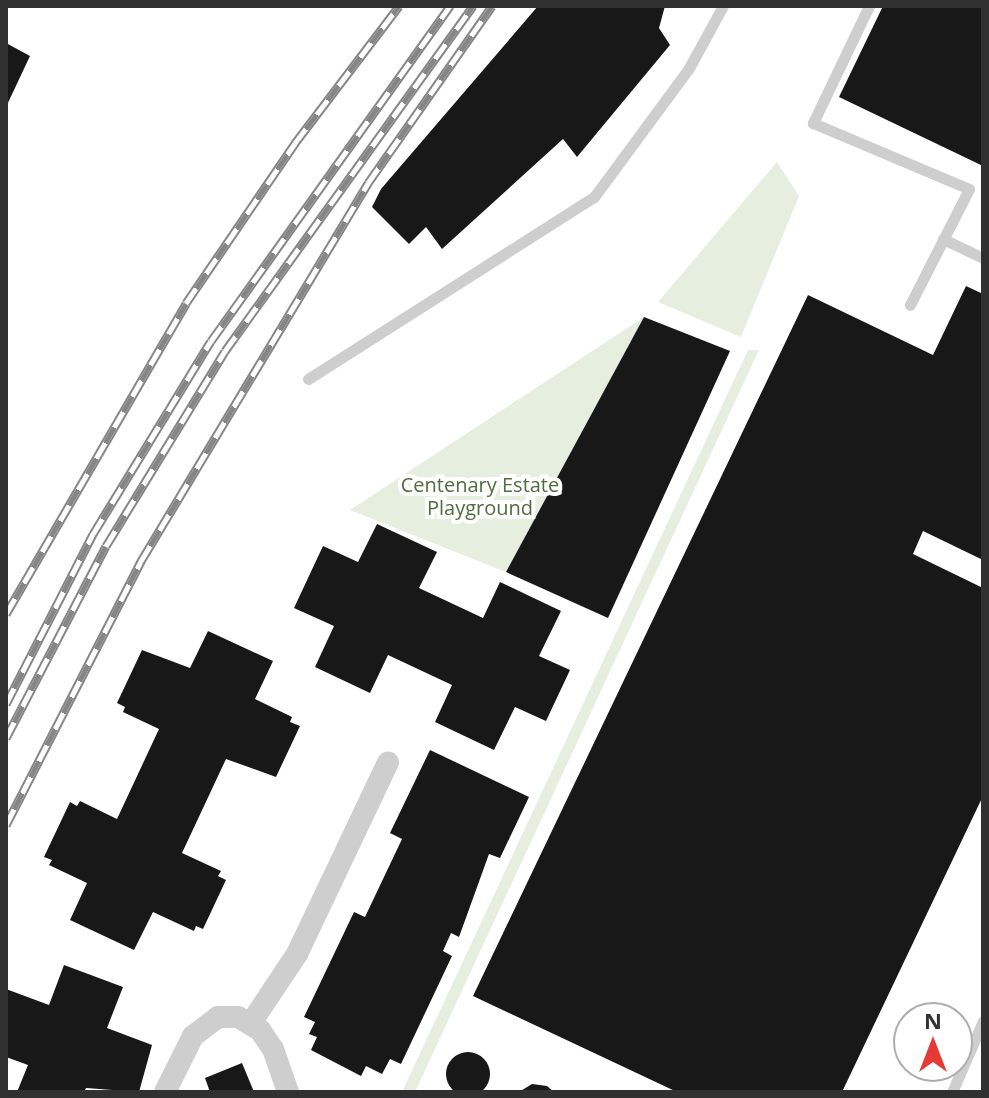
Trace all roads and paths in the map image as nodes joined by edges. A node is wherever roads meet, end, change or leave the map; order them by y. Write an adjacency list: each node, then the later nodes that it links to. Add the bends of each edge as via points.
1 (723, 6): 6 (lane, via 689,68 594,197)
2 (869, 6): 3 (lane, via 813,123 969,189)
3 (943, 239): 4 (lane); 5 (lane)
4 (983, 258)
5 (910, 305)
6 (308, 379)
7 (388, 762): 9 (street, via 297,954)
8 (983, 1021): 12 (lane)
9 (251, 1023): 10 (street, via 218,1017 203,1024); 11 (street, via 268,1039)
10 (165, 1092)
11 (288, 1092)
12 (952, 1092)

